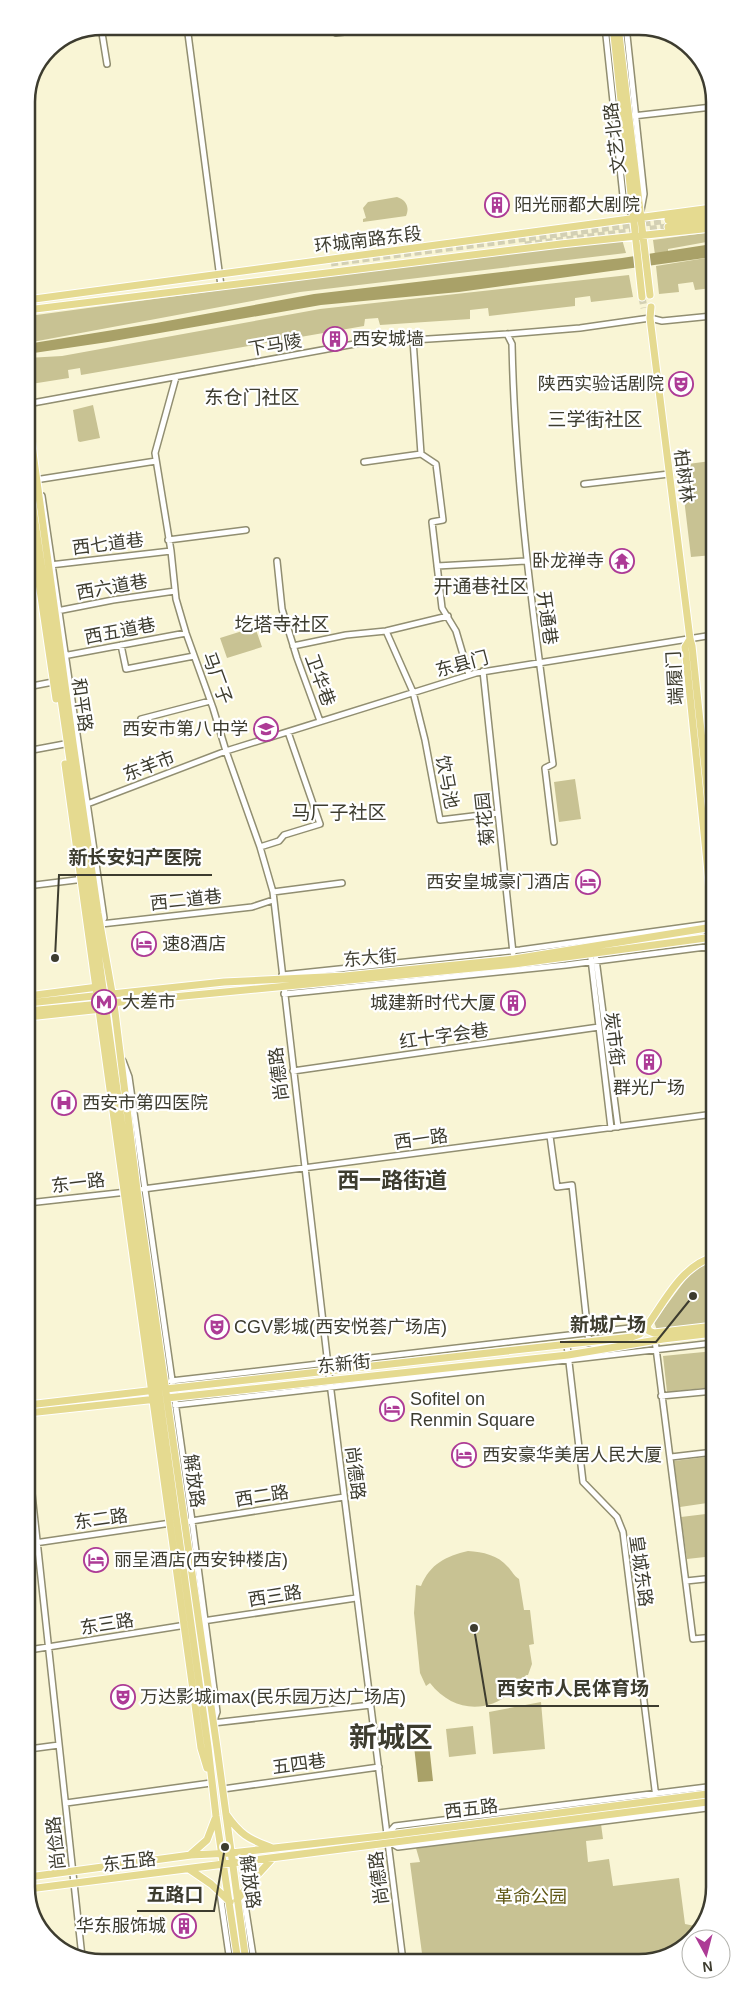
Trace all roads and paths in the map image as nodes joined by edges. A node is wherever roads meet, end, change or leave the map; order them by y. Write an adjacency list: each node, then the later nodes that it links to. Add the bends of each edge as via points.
1 (102, 35): 7 (street)
2 (188, 35): 16 (street)
3 (606, 35): 12 (street, via 623,196)
4 (614, 35): 12 (main road, 文艺北路)
5 (619, 35): 9 (main road, 文艺北路)
6 (627, 35): 9 (street)
7 (107, 64)
8 (706, 108): 9 (street)
9 (632, 116): 12 (main road, 文艺北路)
10 (706, 209): 12 (main road, 环城南路东段)
11 (706, 215): 13 (main road, via 668,223)
12 (637, 218): 15 (main road, 文艺北路); 16 (main road, 环城南路东段)
13 (706, 221)
14 (706, 229): 15 (main road, 环城南路东段)
15 (638, 237): 17 (main road, 环城南路东段); 18 (main road, 文艺北路)
16 (220, 274): 17 (street); 19 (main road, 环城南路东段)
17 (221, 286): 21 (main road, 环城南路东段)
18 (646, 296)
19 (35, 299)
20 (647, 308): 23 (main road, 柏树林)
21 (35, 309)
22 (706, 317): 23 (street, 下马陵, via 662,321)
23 (650, 318): 24 (street, 下马陵); 32 (main road, 柏树林)
24 (507, 334): 25 (street, 下马陵); 41 (street, 开通巷, via 512,344 513,419)
25 (413, 340): 26 (street, 下马陵, via 371,341); 28 (street)
26 (176, 377): 27 (street, 下马陵); 29 (street, 马厂子, via 155,453)
27 (35, 403)
28 (421, 454): 30 (street); 43 (street, via 436,464 442,520 432,522)
29 (156, 461): 33 (street); 38 (street, 马厂子)
30 (364, 462)
31 (35, 473): 33 (main road, 和平路)
32 (669, 474): 34 (street); 51 (main road, 柏树林)
33 (38, 480): 42 (main road, 和平路)
34 (584, 484)
35 (35, 511): 42 (main road, 和平路)
36 (35, 530): 42 (main road)
37 (246, 530): 38 (street)
38 (168, 540): 39 (street, 马厂子)
39 (171, 551): 42 (street, 西七道巷); 45 (street, 马厂子)
40 (276, 560): 53 (street, 卫华巷, via 282,609)
41 (526, 561): 43 (street); 56 (street, 开通巷)
42 (45, 566): 44 (street, 西七道巷); 46 (main road, 和平路); 59 (main road); 66 (main road, 和平路)
43 (436, 566): 47 (street, via 442,608)
44 (35, 567)
45 (175, 591): 46 (street, 西六道巷); 49 (street, 马厂子)
46 (57, 611): 54 (main road, 和平路)
47 (448, 616): 48 (street); 58 (street, via 456,631)
48 (386, 631): 53 (street); 61 (street)
49 (186, 633): 52 (street, 西五道巷); 55 (street, 马厂子)
50 (706, 636): 51 (street, 东县门)
51 (690, 639): 56 (street, 东县门); 69 (main road, 端履门, via 685,647)
52 (121, 645): 54 (street, 西五道巷); 55 (street, via 126,669)
53 (293, 646): 64 (street, 卫华巷)
54 (63, 656): 66 (main road, 和平路); 70 (street)
55 (194, 656): 62 (street, 马厂子)
56 (539, 662): 57 (street, 东县门); 72 (street, 开通巷, via 553,764 545,768)
57 (483, 671): 58 (street, 东县门); 71 (street, 菊花园)
58 (469, 675): 61 (street, 东县门)
59 (53, 682): 60 (street); 66 (main road)
60 (35, 685)
61 (414, 692): 64 (street, 东县门); 71 (street, 饮马池, via 440,820)
62 (210, 701): 63 (street); 68 (street, 马厂子)
63 (141, 719)
64 (320, 721): 65 (street, 东县门)
65 (288, 732): 68 (street, 东县门); 73 (street, via 320,824 284,835 279,841)
66 (67, 744): 67 (street); 70 (main road, 和平路); 74 (main road, 和平路)
67 (35, 750)
68 (226, 751): 70 (street, 东羊市); 73 (street, 马厂子)
69 (706, 788)
70 (85, 805): 81 (main road, 和平路)
71 (498, 813): 78 (street, 菊花园)
72 (554, 842)
73 (260, 847): 79 (street, 马厂子)
74 (84, 879): 77 (street); 91 (main road, 和平路)
75 (342, 883): 79 (street)
76 (434, 883): 78 (street)
77 (35, 885)
78 (506, 885): 86 (street, 菊花园)
79 (273, 892): 80 (street, 马厂子)
80 (273, 900): 81 (street, 西二道巷, via 252,908); 87 (street, 马厂子)
81 (101, 924): 88 (main road, 和平路)
82 (706, 926): 86 (main road, 东大街)
83 (706, 939): 85 (main road, 东大街)
84 (706, 946): 85 (street)
85 (593, 957): 86 (main road, 东大街); 87 (street); 96 (street, 炭市街); 99 (street, 炭市街)
86 (513, 958): 87 (main road, 东大街); 87 (street)
87 (283, 984): 89 (main road, 东大街, via 224,982); 93 (main road, 东大街); 97 (street, 尚德路)
88 (111, 985): 89 (main road, 和平路); 91 (main road)
89 (112, 994): 91 (main road, 东大街); 93 (main road, 和平路)
90 (35, 996): 91 (main road)
91 (101, 999): 92 (main road, 东大街); 93 (main road, 东大街); 94 (main road, 东大街); 95 (main road); 102 (main road, 解放路)
92 (35, 1003)
93 (114, 1006): 102 (main road, 解放路)
94 (35, 1010)
95 (35, 1015)
96 (599, 1027): 97 (street, 红十字会巷); 99 (street, 炭市街)
97 (293, 1071): 101 (street, 尚德路)
98 (706, 1115): 99 (street, 西一路)
99 (614, 1127): 100 (street, 西一路)
100 (550, 1136): 101 (street, 西一路); 107 (street, via 557,1187 572,1185)
101 (304, 1169): 102 (street, 西一路); 116 (street, 尚德路)
102 (134, 1190): 103 (street, 东一路); 119 (main road, 解放路); 119 (main road)
103 (35, 1202)
104 (706, 1260): 105 (main road, via 688,1271)
105 (647, 1326): 107 (street); 109 (main road); 110 (main road, 东新街, via 632,1337)
106 (706, 1328): 109 (main road)
107 (588, 1332): 110 (street); 116 (street)
108 (706, 1334): 109 (main road)
109 (660, 1337): 111 (main road); 111 (main road, 东新街); 114 (street)
110 (589, 1343): 113 (main road, 东新街)
111 (640, 1343): 115 (main road, 东新街)
112 (706, 1344): 114 (street)
113 (567, 1345): 115 (street, 皇城东路); 117 (main road, 东新街)
114 (656, 1350): 115 (street); 121 (street)
115 (568, 1358): 118 (main road, 东新街); 153 (street, 皇城东路, via 583,1482 617,1517 623,1532)
116 (328, 1363): 117 (street, 尚德路); 119 (street)
117 (328, 1371): 118 (street, 尚德路); 119 (main road, 东新街)
118 (330, 1384): 122 (main road, 东新街); 127 (street, 尚德路)
119 (164, 1388): 122 (main road, 解放路); 122 (main road); 123 (main road, 东新街)
120 (706, 1392): 121 (street)
121 (661, 1396): 126 (street)
122 (166, 1400): 124 (main road, 东新街); 129 (main road, 解放路); 129 (main road)
123 (35, 1404)
124 (35, 1412)
125 (706, 1453): 126 (street)
126 (671, 1457): 133 (street)
127 (344, 1496): 129 (street, 西二路); 134 (street, 尚德路)
128 (35, 1516): 130 (street, 尚俭路)
129 (181, 1522): 130 (street, 东二路); 135 (main road, 解放路); 136 (main road, 解放路)
130 (38, 1542): 131 (street, 东二路); 138 (street, 尚俭路)
131 (35, 1543)
132 (706, 1579): 133 (street)
133 (686, 1581): 137 (street, via 693,1639)
134 (356, 1598): 135 (street, 西三路); 140 (street, 尚德路)
135 (202, 1621): 143 (main road, 解放路)
136 (187, 1625): 138 (street, 东三路); 141 (main road, 解放路); 142 (main road)
137 (706, 1638)
138 (49, 1647): 139 (street, 东三路); 144 (street, 尚俭路)
139 (35, 1649)
140 (371, 1705): 143 (street); 146 (street, 尚德路)
141 (202, 1707): 142 (main road); 147 (main road, 解放路)
142 (197, 1716): 147 (main road, via 201,1748)
143 (212, 1723): 148 (main road, 解放路)
144 (59, 1745): 145 (street); 152 (street, 尚俭路)
145 (35, 1748)
146 (379, 1767): 148 (street, 五四巷); 157 (street, 尚德路)
147 (211, 1783): 152 (street); 156 (main road, 解放路)
148 (223, 1789): 155 (main road, 解放路)
149 (706, 1789): 153 (street)
150 (706, 1795): 153 (main road, 西五路)
151 (706, 1801): 153 (main road, 西五路)
152 (66, 1803): 166 (street, 尚俭路)
153 (656, 1804): 154 (street); 157 (main road, 西五路); 157 (street, via 395,1826)
154 (706, 1807)
155 (226, 1813): 158 (main road, via 240,1833); 160 (main road, 解放路)
156 (216, 1816): 159 (main road, 解放路); 161 (main road, via 207,1840)
157 (388, 1838): 158 (main road, 西五路); 162 (main road, 西五路); 178 (street, 尚德路)
158 (273, 1848): 160 (main road, 西五路)
159 (222, 1853): 160 (main road, 东五路); 161 (main road, 东五路); 164 (main road, 解放路)
160 (230, 1853): 163 (main road, 解放路)
161 (190, 1855): 166 (main road, 东五路)
162 (273, 1858): 163 (main road, 西五路); 171 (main road)
163 (232, 1863): 164 (main road, 东五路); 172 (main road, 解放路)
164 (224, 1865): 165 (main road, 东五路); 172 (main road, 解放路)
165 (188, 1869): 168 (main road, 东五路); 170 (main road)
166 (73, 1871): 167 (main road, 东五路); 168 (street, 尚俭路)
167 (35, 1876)
168 (75, 1884): 169 (main road, 东五路); 173 (street, 尚俭路)
169 (35, 1888)
170 (220, 1892): 172 (main road); 174 (street)
171 (243, 1892): 172 (main road); 177 (street)
172 (234, 1901): 175 (main road, 解放路); 176 (main road, 解放路)
173 (81, 1951)
174 (229, 1954)
175 (237, 1954)
176 (244, 1954)
177 (253, 1954)
178 (401, 1954)

